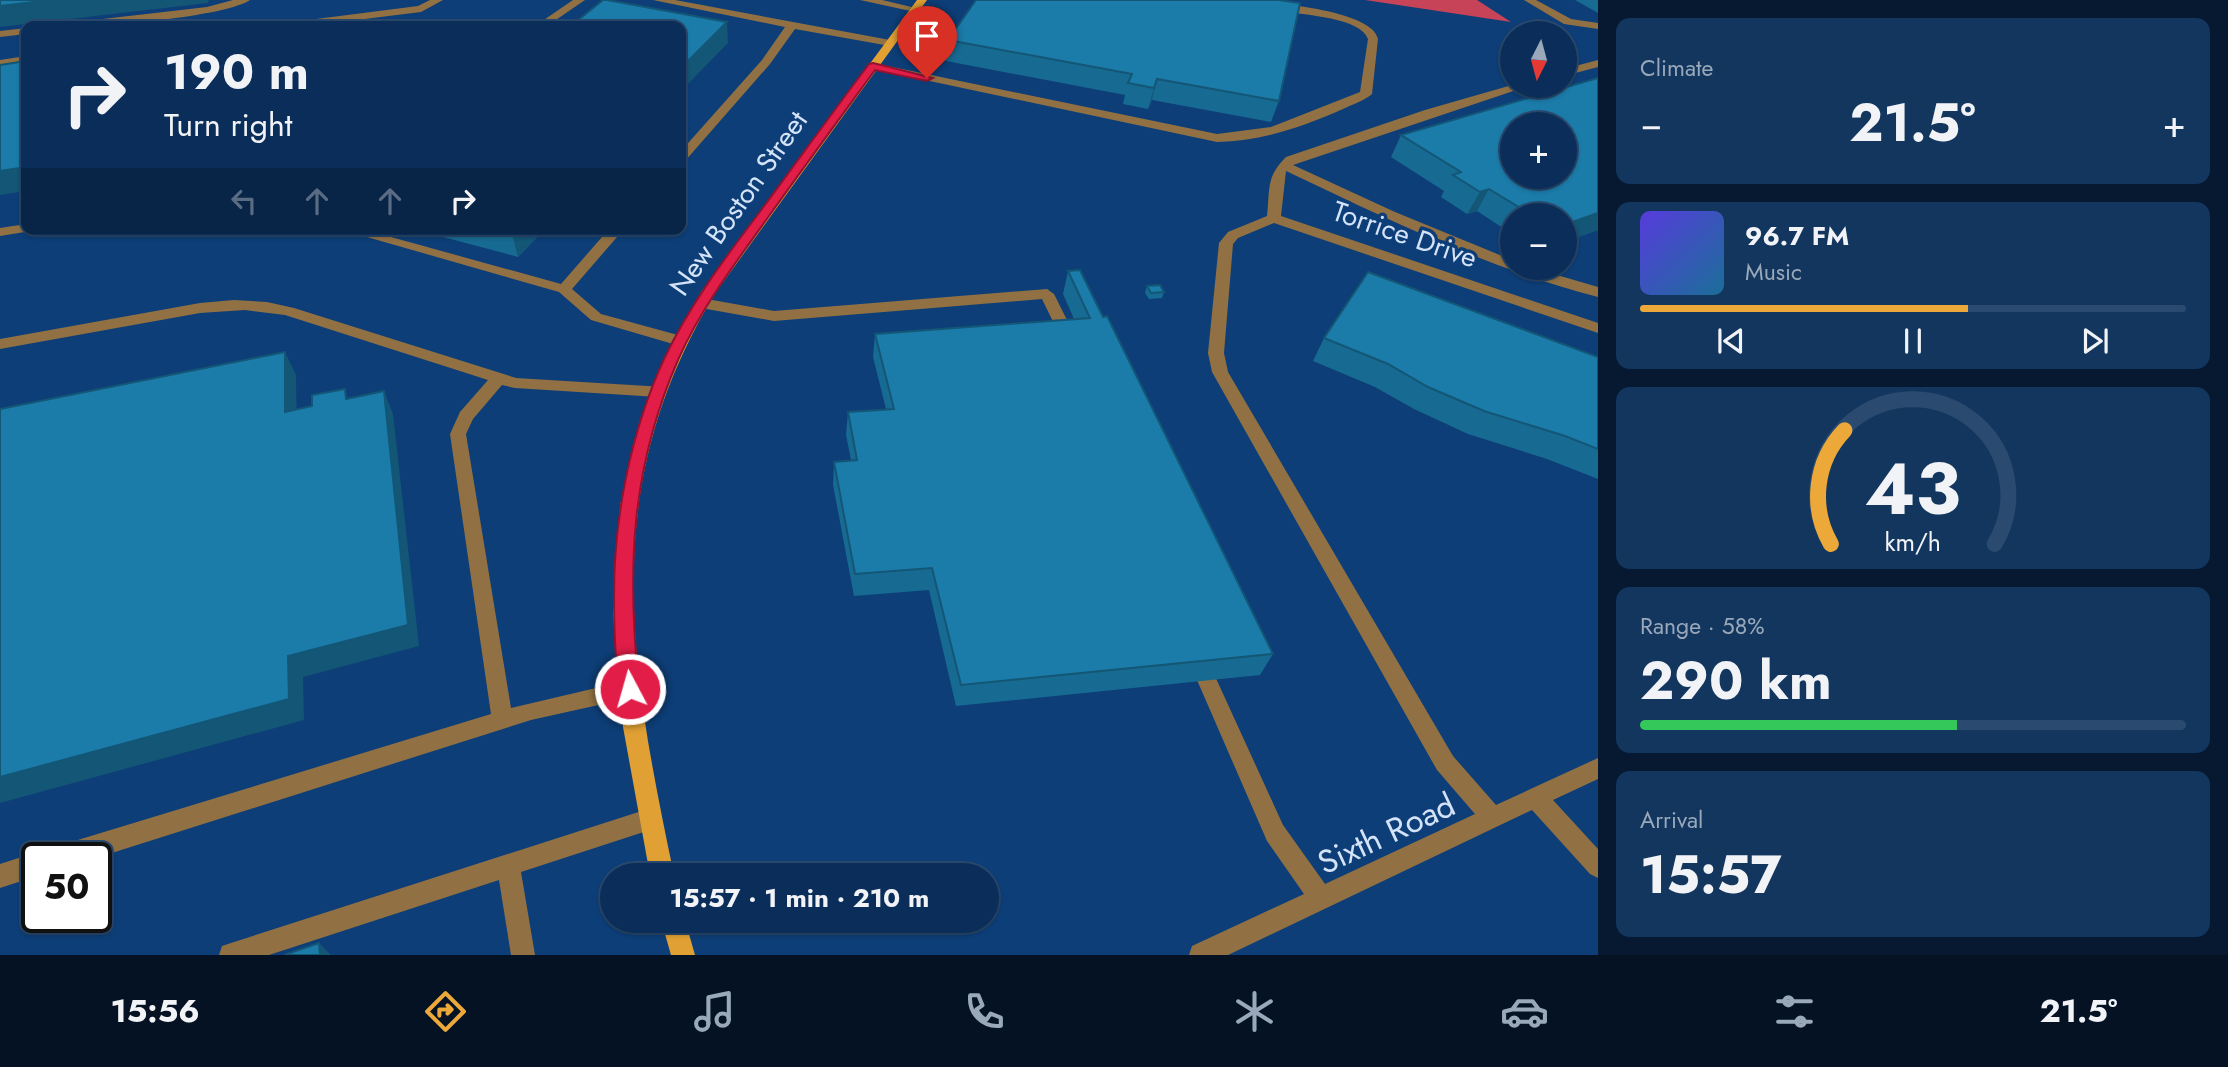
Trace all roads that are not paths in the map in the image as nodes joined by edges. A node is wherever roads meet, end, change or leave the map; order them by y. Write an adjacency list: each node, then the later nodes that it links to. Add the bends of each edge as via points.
1 (245, 0): 10 (street, via 207,10)
2 (438, 0): 9 (street)
3 (580, 0): 13 (street)
4 (658, 0): 14 (street)
5 (865, 0): 8 (street)
6 (1231, 0): 22 (street, via 1346,19 1368,29 1373,37 1366,94 1286,126 1225,138)
7 (1529, 0): 15 (street, via 1568,22)
8 (918, 4): 18 (main road, New Boston Street)
9 (421, 9): 11 (street); 12 (street)
10 (111, 21)
11 (325, 21)
12 (411, 21)
13 (548, 21)
14 (792, 25): 18 (street); 25 (street, via 766,62)
15 (1598, 26)
16 (21, 32): 17 (street)
17 (0, 34)
18 (890, 43): 22 (main road, New Boston Street)
19 (21, 61): 20 (street)
20 (0, 63)
21 (1598, 63): 23 (street)
22 (873, 66): 36 (main road, New Boston Street)
23 (1577, 69)
24 (1500, 93): 26 (street)
25 (686, 152)
26 (1283, 165): 27 (street, via 1277,177); 32 (street)
27 (1274, 218): 37 (street, Torrice Drive); 48 (street, via 1233,235 1226,243 1216,353 1220,372 1445,763)
28 (21, 229): 29 (street)
29 (0, 232)
30 (368, 235): 34 (street)
31 (612, 235): 34 (street)
32 (1500, 260)
33 (1558, 280): 35 (street)
34 (564, 289): 39 (street, via 596,317)
35 (1598, 292)
36 (701, 303): 38 (street, via 774,316 1047,295); 39 (main road, New Boston Street)
37 (1598, 328)
38 (1067, 336)
39 (680, 341): 42 (main road, New Boston Street)
40 (0, 344): 41 (street, via 200,308 248,304 289,311)
41 (499, 378): 42 (street, via 515,383); 45 (street, via 466,416 458,434)
42 (658, 391): 44 (main road, New Boston Street, via 636,469 625,537 623,621)
43 (1207, 680): 56 (street, via 1275,833)
44 (630, 689): 45 (street); 49 (main road, New Boston Street)
45 (502, 720): 50 (street)
46 (1598, 768): 47 (street, Sixth Road)
47 (1536, 798): 48 (street, Sixth Road); 53 (street)
48 (1493, 818): 56 (street, Sixth Road)
49 (651, 819): 51 (main road, New Boston Street); 52 (street)
50 (109, 842)
51 (660, 863)
52 (508, 865): 58 (street); 59 (street)
53 (1598, 866)
54 (21, 869): 55 (street)
55 (0, 876)
56 (1322, 900): 61 (street, Sixth Road)
57 (677, 933): 60 (main road)
58 (231, 955)
59 (523, 955)
60 (683, 955)
61 (1201, 955)

